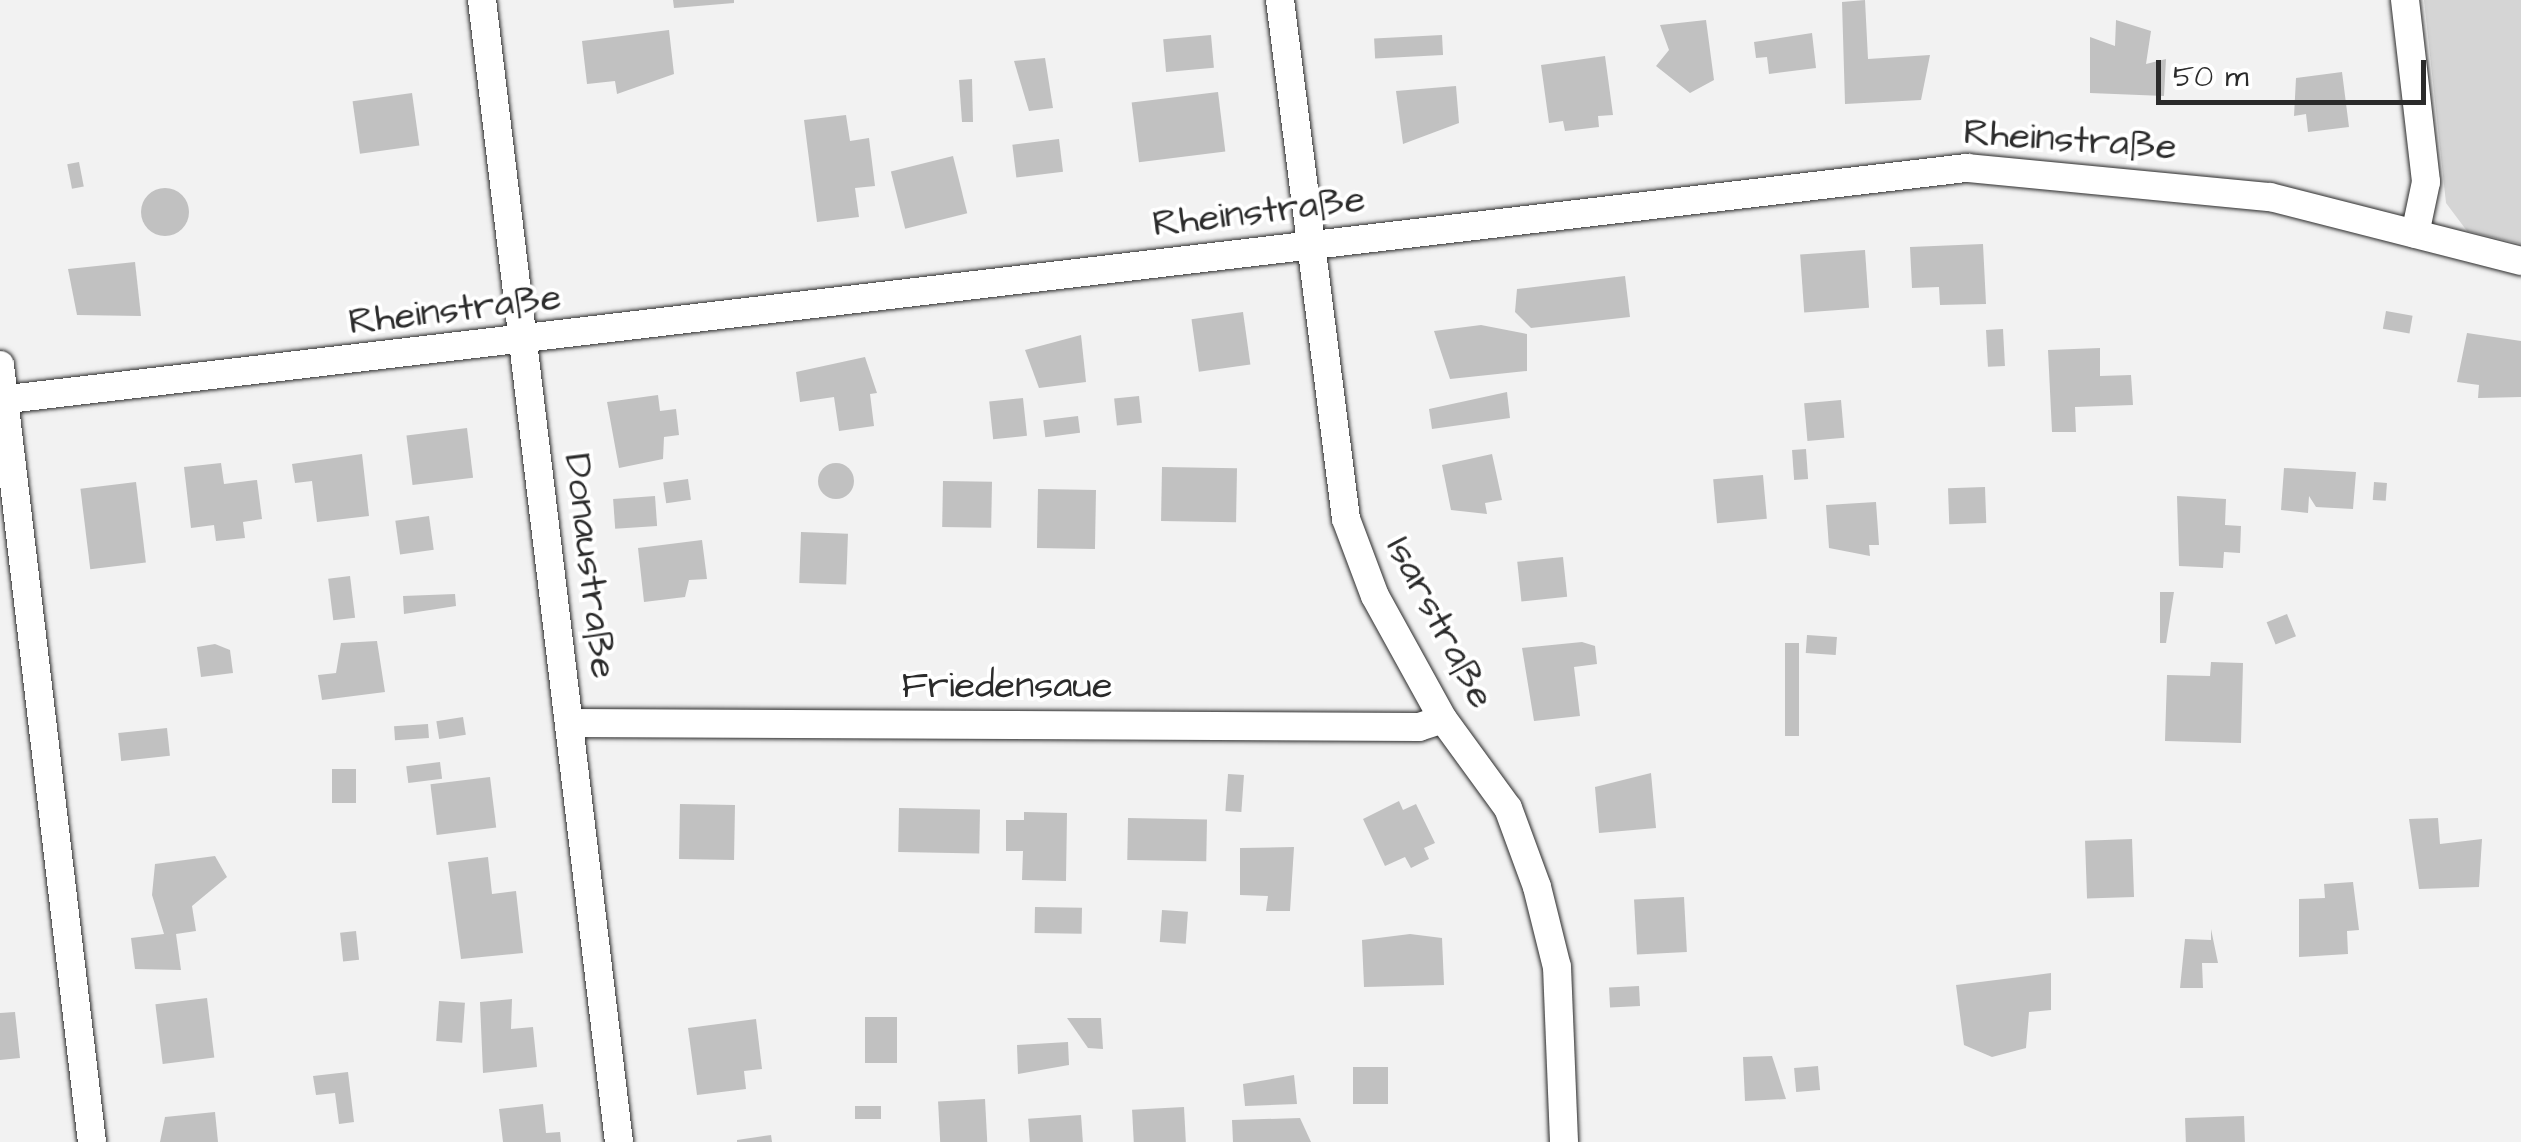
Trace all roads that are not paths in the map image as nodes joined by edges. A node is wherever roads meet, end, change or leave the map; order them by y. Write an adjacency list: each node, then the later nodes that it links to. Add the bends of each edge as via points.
1 (482, 0): 7 (street, Donaustraße)
2 (1280, 0): 5 (street, Isarstraße)
3 (2405, 0): 4 (street, via 2426,182)
4 (2415, 234): 5 (street, Rheinstraße, via 2270,196 1968,168); 6 (street, Rheinstraße)
5 (1308, 245): 7 (street, Rheinstraße); 10 (street, Isarstraße, via 1346,519 1375,596)
6 (2521, 261)
7 (523, 341): 9 (street, Rheinstraße); 11 (street, Donaustraße)
8 (0, 365): 9 (street)
9 (2, 400): 12 (street)
10 (1443, 719): 11 (street, Friedensaue, via 1419,727); 14 (street, Isarstraße, via 1508,808 1537,887 1557,968)
11 (570, 723): 13 (street, Donaustraße)
12 (92, 1142)
13 (619, 1142)
14 (1564, 1142)

